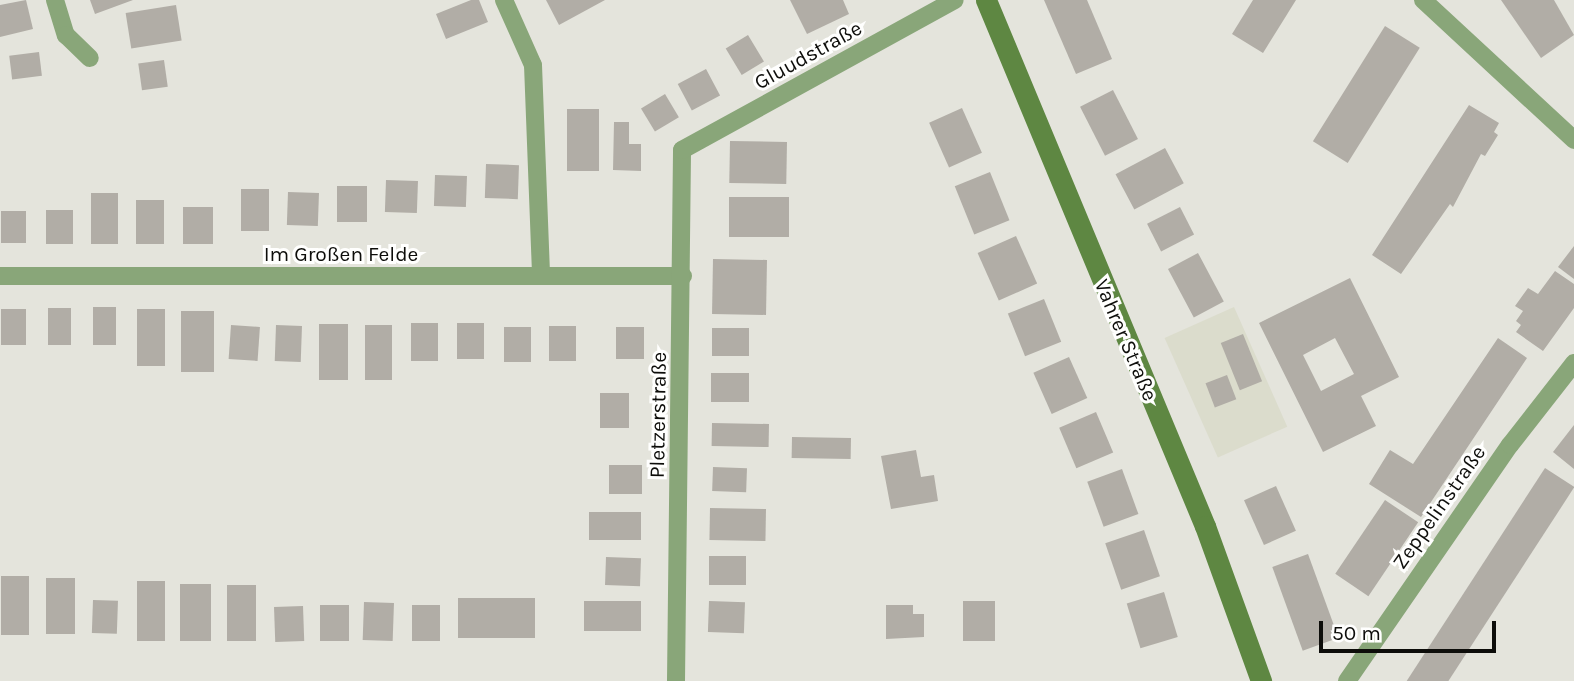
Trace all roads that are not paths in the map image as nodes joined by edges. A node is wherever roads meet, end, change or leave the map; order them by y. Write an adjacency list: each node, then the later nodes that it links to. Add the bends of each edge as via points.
1 (55, 0): 6 (street, via 66,35)
2 (504, 0): 10 (street, via 533,65)
3 (955, 0): 8 (street, Gluudstraße)
4 (986, 0): 14 (main road, Vahrer Straße, via 1205,526)
5 (1423, 0): 7 (street)
6 (90, 58)
7 (1574, 140)
8 (682, 149): 11 (street, Pletzerstraße)
9 (0, 276): 10 (street, Im Großen Felde)
10 (541, 276): 11 (street, Im Großen Felde)
11 (683, 276): 13 (street, Pletzerstraße)
12 (1574, 363): 15 (street, Zeppelinstraße, via 1510,445)
13 (676, 681)
14 (1261, 681)
15 (1347, 681)

